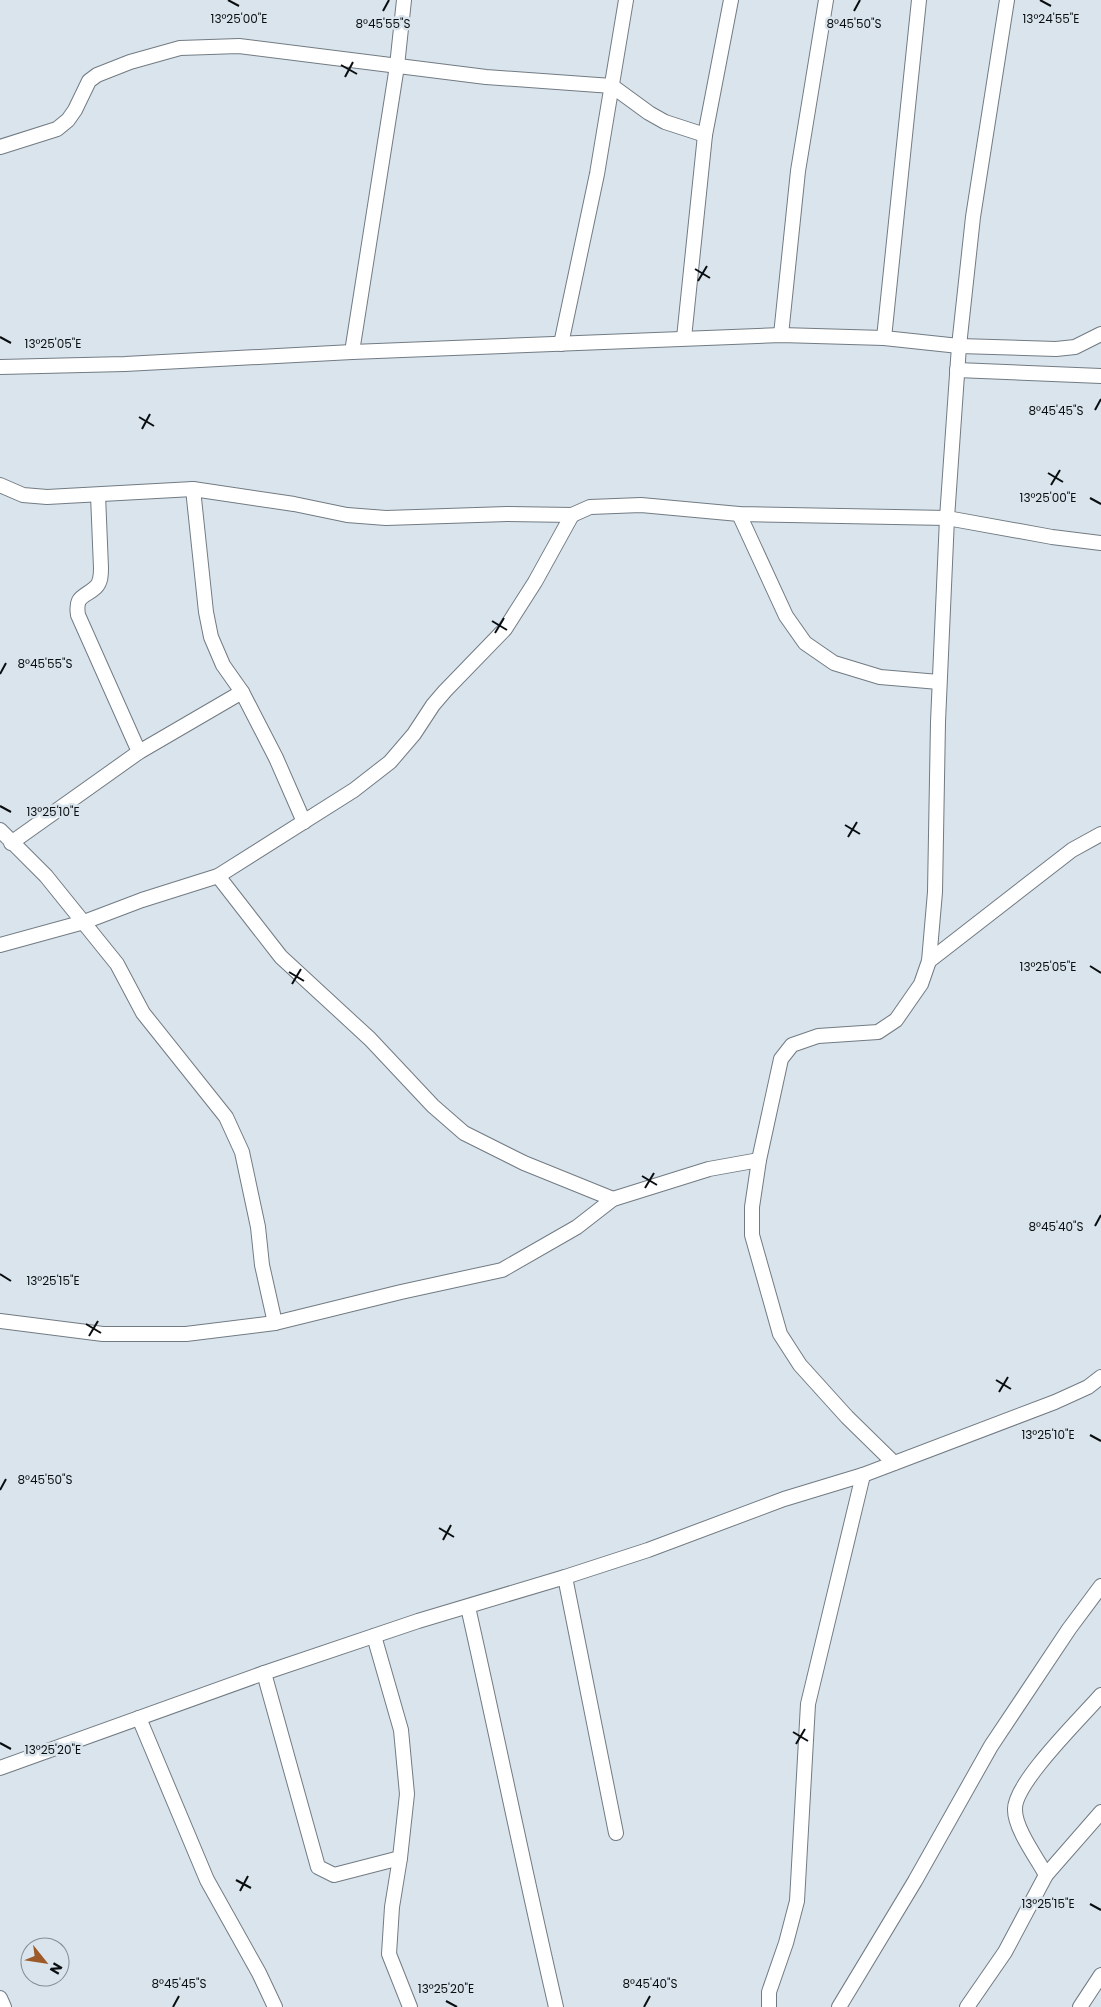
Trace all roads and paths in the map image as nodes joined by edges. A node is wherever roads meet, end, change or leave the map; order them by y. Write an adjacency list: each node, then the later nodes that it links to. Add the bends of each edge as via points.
1 (404, 0): 7 (street)
2 (626, 0): 8 (street)
3 (730, 0): 9 (street)
4 (826, 0): 12 (street, via 798,170)
5 (919, 0): 14 (street)
6 (1007, 0): 16 (street, via 973,217)
7 (397, 66): 8 (street, via 486,78); 10 (street, via 239,46 180,48 97,75 89,81 68,120 57,129); 17 (street)
8 (612, 86): 9 (street, via 665,122); 15 (street)
9 (705, 135): 13 (street)
10 (0, 147)
11 (1101, 334): 16 (street, via 1075,347 1056,349)
12 (781, 336): 13 (street); 14 (street)
13 (684, 338): 15 (street)
14 (884, 338): 16 (street)
15 (561, 344): 17 (street)
16 (959, 346): 19 (street)
17 (352, 352): 18 (street)
18 (0, 367)
19 (957, 370): 20 (street); 26 (street)
20 (1101, 376)
21 (0, 485): 23 (street, via 23,495)
22 (192, 489): 23 (street); 25 (street, via 347,515 386,518); 29 (street, via 211,637)
23 (98, 495): 30 (street, via 100,579 97,586 80,597 76,605)
24 (739, 514): 25 (street, via 641,505 590,507); 26 (street); 28 (street, via 786,616 805,643 834,663 880,677)
25 (572, 515): 31 (street, via 506,629 439,698 390,762)
26 (947, 518): 27 (street); 28 (street)
27 (1101, 543)
28 (939, 682): 38 (street)
29 (242, 692): 30 (street); 31 (street)
30 (139, 752): 34 (street)
31 (304, 822): 35 (street)
32 (0, 830): 34 (street)
33 (1101, 834): 38 (street, via 1072,850)
34 (12, 843): 36 (street, via 46,876)
35 (218, 876): 36 (street); 40 (street, via 281,957 370,1039 433,1106 464,1133 524,1163)
36 (84, 922): 37 (street); 42 (street, via 117,964 143,1013 226,1117 242,1152)
37 (0, 945)
38 (930, 962): 39 (street, via 922,984 896,1020 878,1032 818,1036 792,1044 781,1059)
39 (759, 1160): 40 (street, via 709,1169); 44 (street, via 752,1207 752,1235 780,1334 800,1365)
40 (613, 1199): 42 (street, via 576,1227 502,1270)
41 (0, 1321): 42 (street, via 103,1334 186,1334)
42 (275, 1323)
43 (1101, 1377): 44 (street, via 1088,1387 1055,1402)
44 (894, 1463): 45 (street)
45 (862, 1475): 46 (street, via 784,1499); 64 (street, via 808,1704 798,1901 769,1992)
46 (565, 1577): 48 (street); 55 (street)
47 (1101, 1586): 65 (street, via 991,1746)
48 (468, 1607): 49 (street); 63 (street)
49 (374, 1636): 50 (street); 56 (street, via 401,1730 407,1794)
50 (264, 1673): 52 (street); 56 (street, via 318,1866 334,1875)
51 (1101, 1695): 57 (street, via 1027,1779 1017,1796 1014,1810 1019,1825)
52 (140, 1718): 53 (street); 61 (street, via 207,1880)
53 (0, 1768)
54 (1101, 1812): 57 (street)
55 (616, 1833)
56 (400, 1858): 62 (street, via 392,1907 390,1954)
57 (1046, 1875): 66 (street, via 1005,1952)
58 (1101, 1975): 67 (street)
59 (0, 1998): 60 (street)
60 (4, 2007)
61 (275, 2007)
62 (410, 2007)
63 (556, 2007)
64 (768, 2007)
65 (839, 2007)
66 (967, 2007)
67 (1080, 2007)

